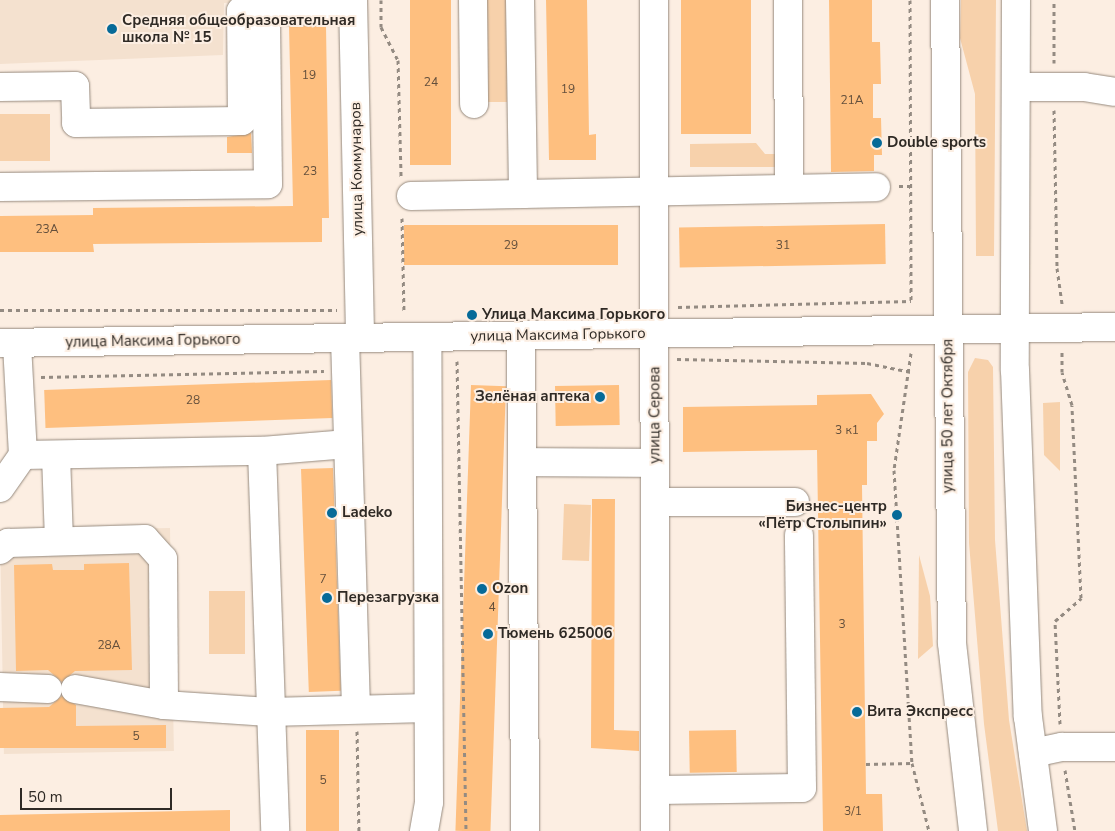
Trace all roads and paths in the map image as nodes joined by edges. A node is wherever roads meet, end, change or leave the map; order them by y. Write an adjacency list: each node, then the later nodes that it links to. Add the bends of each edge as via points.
1 (381, 0): 22 (path, via 381,27 398,60)
2 (473, 0): 16 (street)
3 (520, 0): 21 (street)
4 (654, 0): 20 (street, улица Серова)
5 (788, 0): 19 (street)
6 (910, 0): 24 (path)
7 (945, 0): 33 (street, улица 50 лет Октября)
8 (1016, 0): 14 (street)
9 (1054, 0): 12 (path)
10 (353, 5): 11 (street); 27 (street, улица Коммунаров)
11 (266, 11): 13 (street, via 240,11 242,121 76,123 75,86); 17 (street, via 268,184)
12 (1054, 86): 14 (street); 15 (street); 23 (path)
13 (0, 87)
14 (1016, 87): 32 (street)
15 (1115, 92)
16 (474, 104)
17 (0, 187)
18 (876, 187): 19 (street)
19 (788, 188): 20 (street)
20 (656, 191): 21 (street); 25 (street, улица Серова)
21 (523, 194): 22 (street)
22 (405, 199): 29 (path)
23 (1057, 268)
24 (911, 301): 25 (path); 34 (path)
25 (655, 308): 38 (street, улица Серова)
26 (0, 310): 27 (path)
27 (360, 311): 37 (street, улица Коммунаров)
28 (395, 312): 29 (path)
29 (404, 312): 30 (path)
30 (413, 312)
31 (1115, 326): 32 (street, улица Максима Горького)
32 (1015, 327): 33 (street, улица Максима Горького); 66 (street, via 1028,717)
33 (949, 329): 34 (street, улица Максима Горького); 77 (street, улица 50 лет Октября, via 946,370 952,643)
34 (910, 330): 38 (street, улица Максима Горького); 42 (path)
35 (521, 336): 38 (street, улица Максима Горького); 39 (street, улица Максима Горького); 49 (street)
36 (9, 343): 37 (street, улица Максима Горького); 44 (street)
37 (350, 347): 39 (street, улица Максима Горького); 44 (path, via 320,372); 45 (street, улица Коммунаров)
38 (655, 347): 42 (path, via 867,363); 50 (street, улица Серова)
39 (427, 349): 40 (path); 62 (street)
40 (457, 361): 41 (path); 73 (path)
41 (466, 361)
42 (911, 372): 67 (path, via 894,470)
43 (1062, 372): 64 (path, via 1072,405 1081,598 1055,621)
44 (19, 377): 47 (street)
45 (348, 444): 46 (street); 61 (street, улица Коммунаров)
46 (262, 451): 48 (street); 63 (street)
47 (23, 455): 48 (street); 51 (street)
48 (56, 455): 55 (street)
49 (524, 462): 50 (street); 74 (street)
50 (655, 463): 52 (street, улица Серова)
51 (0, 488)
52 (655, 502): 53 (street); 69 (street, улица Серова)
53 (795, 502)
54 (799, 535): 69 (street, via 802,788)
55 (59, 541): 56 (street, via 8,542); 60 (street, via 145,539 163,559)
56 (0, 550)
57 (0, 687): 58 (street)
58 (48, 689)
59 (75, 689): 60 (street)
60 (164, 704): 63 (street)
61 (356, 708): 62 (street); 63 (street); 71 (path)
62 (428, 708): 72 (street, via 429,802)
63 (269, 712): 70 (street)
64 (1062, 747): 65 (street); 66 (street); 79 (path)
65 (1115, 747)
66 (1033, 753): 78 (street)
67 (912, 763): 68 (path); 76 (path)
68 (866, 764)
69 (655, 790): 75 (street, улица Серова)
70 (275, 831)
71 (359, 831)
72 (424, 831)
73 (466, 831)
74 (525, 831)
75 (655, 831)
76 (929, 831)
77 (973, 831)
78 (1043, 831)
79 (1075, 831)

